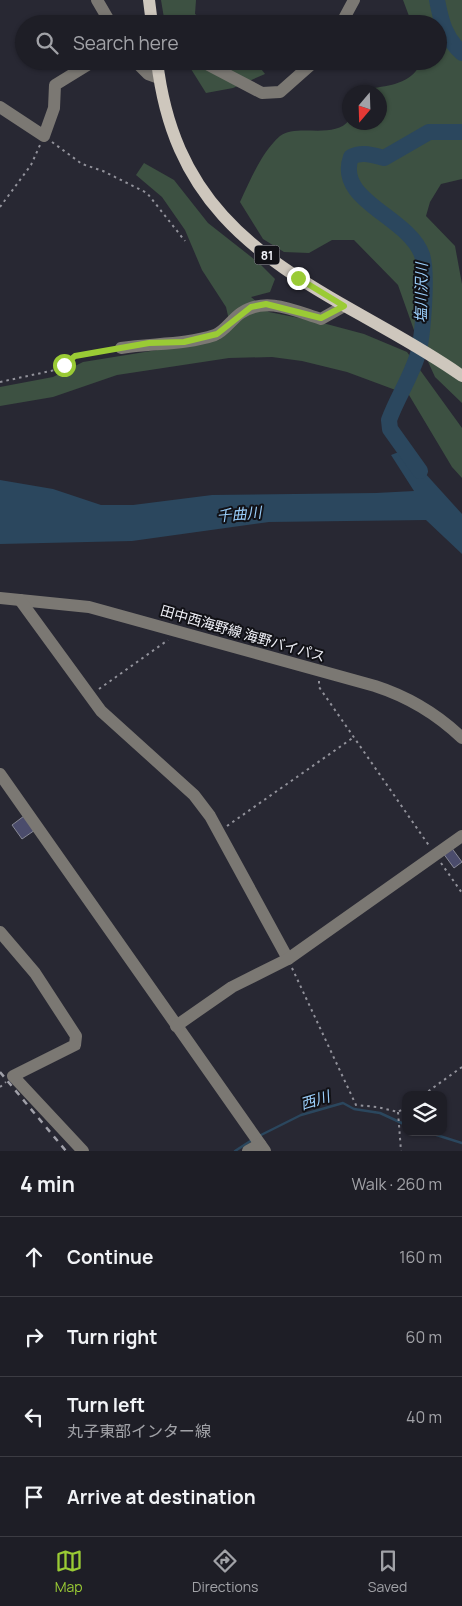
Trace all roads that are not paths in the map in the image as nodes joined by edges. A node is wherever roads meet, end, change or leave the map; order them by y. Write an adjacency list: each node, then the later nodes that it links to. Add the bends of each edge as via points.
1 (97, 0): 4 (street)
2 (149, 0): 5 (main road)
3 (354, 0): 6 (street)
4 (106, 15)
5 (151, 15)
6 (346, 15)
7 (79, 70): 13 (street, via 55,85 54,108 44,136)
8 (144, 70): 12 (street)
9 (158, 70): 12 (main road, 81)
10 (218, 70): 11 (street, via 262,93 280,92)
11 (305, 70)
12 (158, 78): 14 (main road, 81, via 183,160 215,208 270,258)
13 (0, 107)
14 (344, 306): 15 (street, via 321,318 266,304 245,310 217,334 184,342); 16 (main road, 81, via 436,357)
15 (121, 348)
16 (462, 376)
17 (0, 598): 18 (street, 田中西海野線 海野バイパス)
18 (20, 600): 19 (street, 田中西海野線 海野バイパス, via 89,606 398,693 442,719); 23 (street, via 89,696 125,734 194,795 218,831)
19 (462, 738)
20 (0, 774): 24 (street)
21 (462, 836): 23 (street)
22 (0, 932): 26 (street, via 35,973 76,1036 75,1045 13,1076)
23 (288, 959): 24 (street, via 232,987)
24 (176, 1026): 25 (street)
25 (262, 1147): 27 (street)
26 (83, 1151)
27 (248, 1151)

